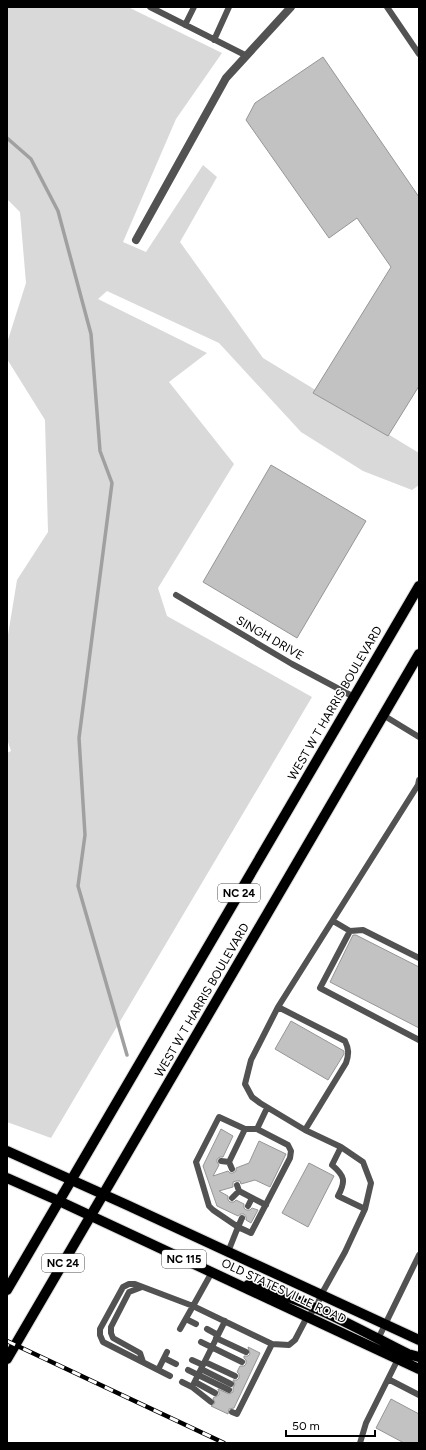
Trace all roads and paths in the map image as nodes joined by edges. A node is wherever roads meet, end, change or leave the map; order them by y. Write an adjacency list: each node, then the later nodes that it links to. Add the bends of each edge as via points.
1 (150, 7): 6 (lane)
2 (194, 7): 6 (lane)
3 (229, 7): 7 (lane)
4 (291, 7): 9 (street)
5 (387, 7): 8 (lane)
6 (185, 25): 7 (lane)
7 (214, 40): 9 (lane)
8 (419, 54)
9 (246, 56): 10 (street, via 226,78)
10 (136, 240)
11 (419, 586): 14 (main road, WEST W T HARRIS BOULEVARD / NC 24)
12 (176, 595): 14 (lane, SINGH DRIVE, via 292,664)
13 (419, 654): 15 (main road, WEST W T HARRIS BOULEVARD / NC 24)
14 (354, 697): 39 (main road, WEST W T HARRIS BOULEVARD / NC 24)
15 (383, 715): 16 (lane); 40 (main road, WEST W T HARRIS BOULEVARD / NC 24)
16 (419, 737)
17 (419, 780): 18 (lane)
18 (333, 920): 19 (lane); 21 (lane)
19 (350, 931): 20 (lane, via 363,930); 22 (lane, via 320,988)
20 (419, 958)
21 (278, 1007): 23 (lane, via 251,1060 245,1084 252,1097); 26 (lane, via 345,1040 348,1048 346,1063)
22 (419, 1040)
23 (267, 1108): 25 (lane); 26 (lane)
24 (244, 1129): 25 (lane); 27 (lane, via 219,1117); 32 (lane)
25 (257, 1129): 44 (lane, via 288,1145 291,1151 290,1158)
26 (305, 1130): 29 (lane)
27 (208, 1139): 28 (lane); 33 (lane)
28 (215, 1142)
29 (341, 1147): 46 (lane, via 362,1162 371,1183); 46 (lane, via 332,1165 341,1172 343,1178 343,1186 338,1196)
30 (228, 1148): 32 (lane)
31 (7, 1151): 39 (main road, OLD STATESVILLE ROAD / NC 115)
32 (234, 1151): 36 (lane)
33 (200, 1155): 34 (lane); 49 (lane, via 196,1162 206,1186 209,1206 222,1212)
34 (207, 1158)
35 (221, 1161): 36 (lane)
36 (229, 1162): 37 (lane)
37 (232, 1169)
38 (7, 1178): 43 (main road, OLD STATESVILLE ROAD / NC 115)
39 (71, 1180): 40 (main road, OLD STATESVILLE ROAD / NC 115); 43 (main road, WEST W T HARRIS BOULEVARD / NC 24)
40 (104, 1194): 47 (main road, WEST W T HARRIS BOULEVARD / NC 24); 50 (main road, OLD STATESVILLE ROAD / NC 115)
41 (232, 1198): 42 (lane, via 238,1188)
42 (252, 1198): 44 (lane); 45 (lane)
43 (60, 1201): 47 (main road, OLD STATESVILLE ROAD / NC 115); 55 (main road, WEST W T HARRIS BOULEVARD / NC 24)
44 (266, 1205): 49 (lane, via 252,1232)
45 (248, 1206)
46 (365, 1209): 56 (lane, via 345,1252)
47 (91, 1215): 52 (main road, OLD STATESVILLE ROAD / NC 115); 74 (main road, WEST W T HARRIS BOULEVARD / NC 24)
48 (242, 1218): 49 (lane)
49 (238, 1227): 50 (lane)
50 (228, 1252): 56 (main road, OLD STATESVILLE ROAD / NC 115)
51 (419, 1256): 63 (lane)
52 (212, 1272): 53 (main road, OLD STATESVILLE ROAD / NC 115); 57 (lane)
53 (230, 1280): 58 (main road, via 262,1288); 59 (main road, OLD STATESVILLE ROAD / NC 115)
54 (142, 1287): 57 (lane); 77 (lane, via 129,1292 111,1327 111,1333 113,1338 140,1353); 77 (lane, via 135,1284 123,1287 100,1329 100,1335 103,1342)
55 (7, 1290)
56 (320, 1295): 58 (lane); 63 (main road, OLD STATESVILLE ROAD / NC 115)
57 (193, 1306): 60 (lane); 61 (lane)
58 (316, 1308): 59 (lane); 67 (main road)
59 (307, 1317): 70 (lane, via 295,1340 289,1345); 75 (main road, OLD STATESVILLE ROAD / NC 115)
60 (186, 1319): 62 (lane); 64 (lane)
61 (225, 1321): 66 (lane); 70 (lane)
62 (196, 1324)
63 (385, 1325): 67 (lane); 68 (main road, OLD STATESVILLE ROAD / NC 115)
64 (180, 1329)
65 (207, 1329): 66 (lane)
66 (217, 1336): 71 (lane); 72 (lane)
67 (378, 1339): 73 (main road)
68 (419, 1340)
69 (201, 1342): 71 (lane)
70 (272, 1344): 93 (lane, via 260,1359 237,1414)
71 (212, 1348): 78 (lane); 80 (lane)
72 (246, 1352)
73 (419, 1357)
74 (7, 1359)
75 (398, 1359): 81 (main road, OLD STATESVILLE ROAD / NC 115); 86 (lane)
76 (192, 1360): 80 (lane)
77 (144, 1362): 82 (lane)
78 (242, 1362)
79 (176, 1364): 82 (lane, via 166,1355)
80 (202, 1368): 83 (lane); 85 (lane); 88 (lane); 89 (lane)
81 (419, 1369)
82 (158, 1370): 84 (lane)
83 (188, 1370)
84 (170, 1376)
85 (235, 1376)
86 (388, 1379): 91 (lane); 94 (lane, via 366,1423)
87 (182, 1382): 88 (lane)
88 (194, 1384): 90 (lane); 92 (lane)
89 (230, 1387)
90 (215, 1393)
91 (419, 1394)
92 (211, 1402)
93 (232, 1412)
94 (360, 1443)

